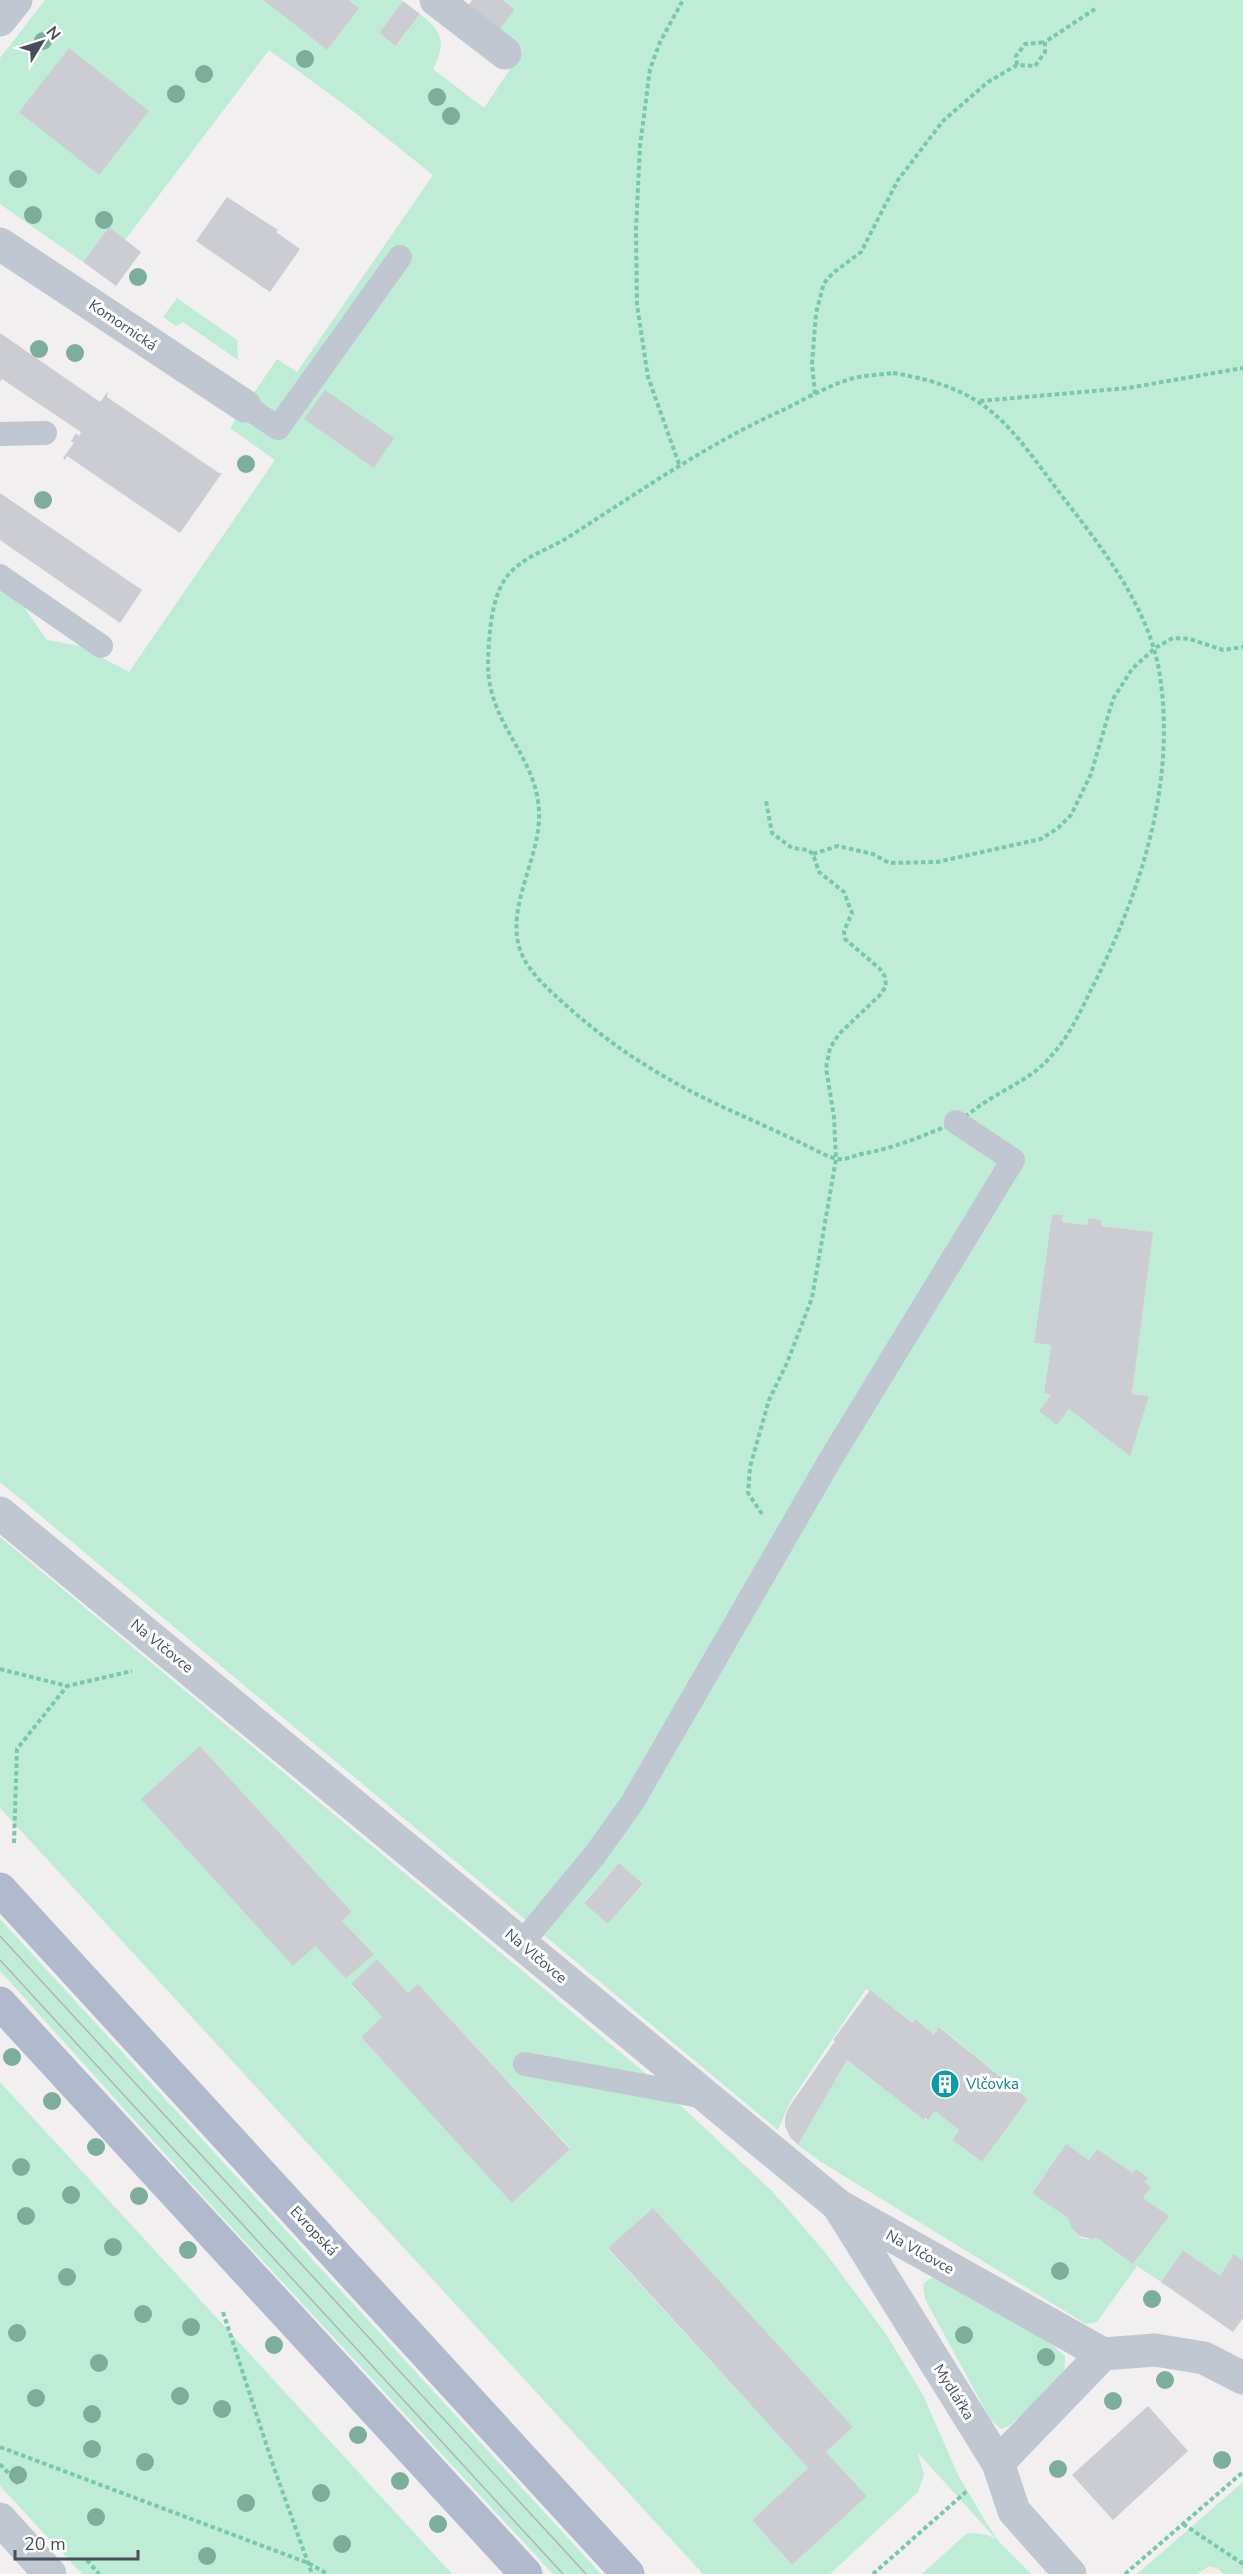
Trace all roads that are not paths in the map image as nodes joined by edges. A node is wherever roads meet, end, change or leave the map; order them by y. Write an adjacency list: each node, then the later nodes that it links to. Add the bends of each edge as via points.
1 (16, 0): 3 (street)
2 (436, 0): 4 (street)
3 (0, 20)
4 (505, 53)
5 (0, 244): 7 (street, Komornická)
6 (400, 258): 7 (lane, via 278,428)
7 (245, 406)
8 (45, 433): 9 (lane)
9 (0, 434)
10 (0, 576): 11 (lane)
11 (101, 646)
12 (956, 1122): 15 (lane, via 1013,1160 784,1540 632,1803)
13 (0, 1513): 15 (street, Na Vlčovce)
14 (0, 1889): 26 (main road, Evropská)
15 (521, 1944): 18 (street, Na Vlčovce)
16 (0, 2003): 25 (main road)
17 (525, 2064): 18 (lane)
18 (705, 2097): 19 (street, Na Vlčovce)
19 (839, 2206): 20 (street, Na Vlčovce); 22 (street, Mydlářka)
20 (1103, 2354): 21 (street, via 1155,2350 1204,2358); 22 (street)
21 (1243, 2378)
22 (998, 2463): 27 (street, Mydlářka, via 1014,2511)
23 (0, 2519): 24 (street)
24 (50, 2574)
25 (526, 2574)
26 (628, 2574)
27 (1070, 2574)

